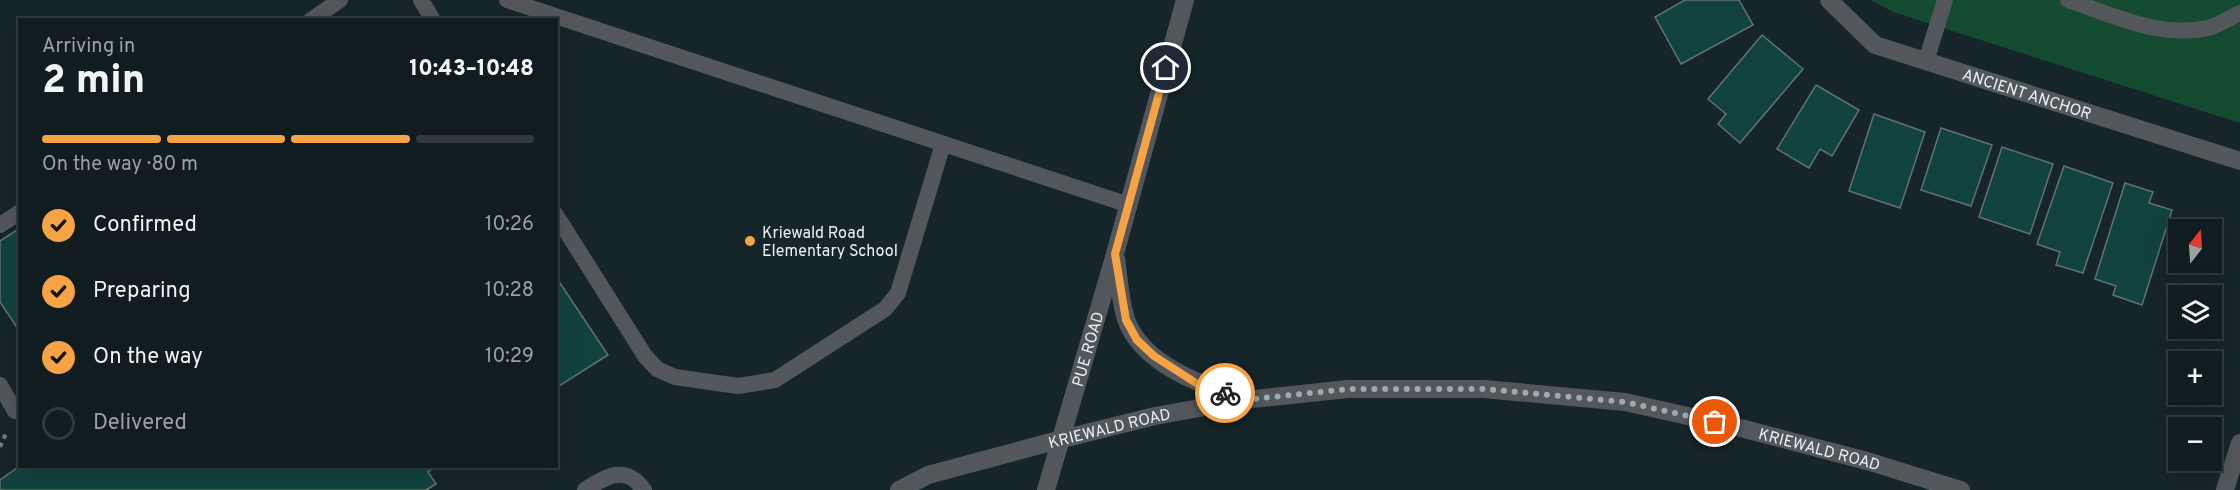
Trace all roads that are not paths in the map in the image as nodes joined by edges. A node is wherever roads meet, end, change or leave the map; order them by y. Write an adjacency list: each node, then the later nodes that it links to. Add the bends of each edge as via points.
1 (340, 0): 9 (lane)
2 (421, 0): 10 (lane)
3 (507, 0): 12 (lane)
4 (1185, 0): 14 (street, PUE ROAD)
5 (1829, 0): 11 (street, ANCIENT ANCHOR, via 1875,45)
6 (1945, 0): 11 (lane)
7 (2068, 0): 8 (lane, via 2154,29 2182,32 2212,27)
8 (2240, 13)
9 (314, 18)
10 (432, 18)
11 (1926, 61): 13 (street, ANCIENT ANCHOR)
12 (943, 144): 14 (lane); 16 (lane, via 898,292 885,309 775,380 759,384 738,386 675,377 657,369)
13 (2240, 161)
14 (1129, 205): 18 (street, PUE ROAD)
15 (18, 213): 17 (lane)
16 (558, 218)
17 (0, 225)
18 (1115, 254): 20 (street, via 1126,320 1137,340 1199,385); 22 (street, PUE ROAD)
19 (0, 386): 21 (lane)
20 (1244, 400): 22 (street, KRIEWALD ROAD, via 1155,416); 28 (street, KRIEWALD ROAD, via 1348,389 1484,389 1625,402 1867,461)
21 (15, 411)
22 (1062, 439): 26 (street, KRIEWALD ROAD, via 928,475); 27 (street, PUE ROAD)
23 (2240, 443): 29 (street)
24 (585, 490): 25 (lane, via 608,476 624,475 637,480)
25 (644, 490)
26 (899, 490)
27 (1046, 490)
28 (1961, 490)
29 (2225, 490)

